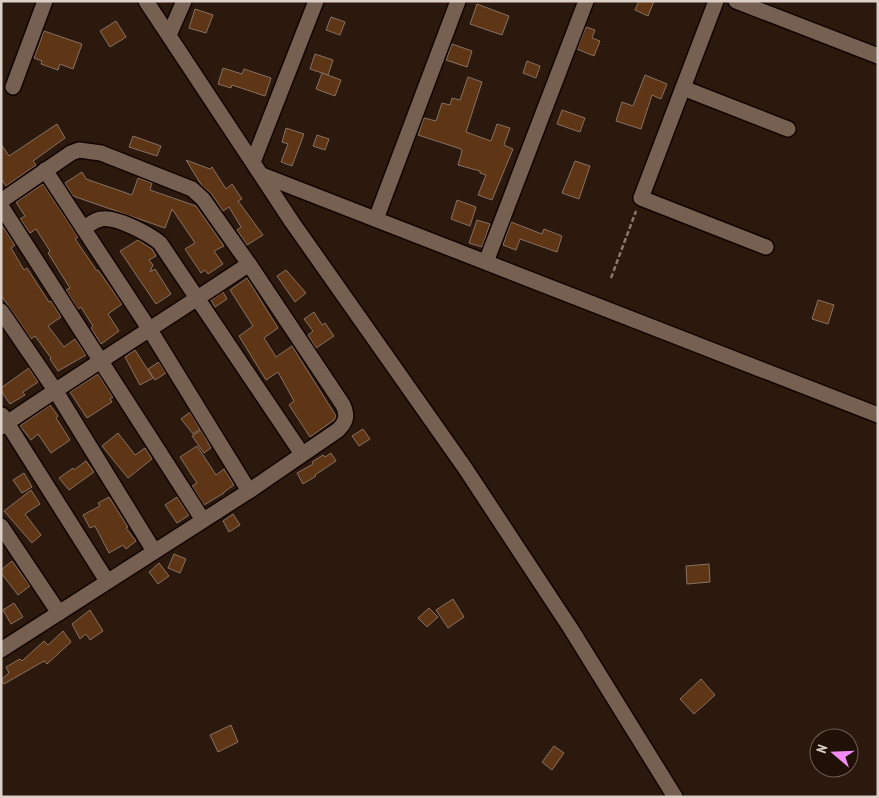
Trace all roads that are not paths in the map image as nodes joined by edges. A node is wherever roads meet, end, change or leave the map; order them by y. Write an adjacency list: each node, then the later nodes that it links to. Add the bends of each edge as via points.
1 (44, 1): 11 (street)
2 (146, 1): 9 (street)
3 (184, 1): 9 (street)
4 (316, 1): 14 (street)
5 (458, 1): 19 (street)
6 (586, 1): 22 (street)
7 (716, 1): 12 (street)
8 (736, 1): 10 (street)
9 (169, 35): 14 (street)
10 (878, 56)
11 (13, 87)
12 (683, 88): 13 (street); 21 (street, via 641,198)
13 (788, 129)
14 (253, 162): 16 (street)
15 (45, 170): 17 (street); 20 (street); 23 (street, via 71,153 88,150 192,189 203,199)
16 (262, 175): 19 (street); 39 (street, via 465,468)
17 (1, 200)
18 (1, 206): 27 (street)
19 (376, 220): 22 (street)
20 (83, 228): 24 (street, via 108,219 151,235); 26 (street)
21 (766, 247)
22 (486, 262): 29 (street)
23 (249, 264): 24 (street); 31 (street, via 346,412 344,425)
24 (198, 298): 26 (street); 31 (street)
25 (1, 311): 28 (street)
26 (150, 330): 27 (street); 32 (street)
27 (101, 360): 28 (street); 33 (street)
28 (55, 390): 30 (street); 35 (street)
29 (878, 415)
30 (3, 421): 36 (street)
31 (302, 454): 32 (street)
32 (249, 490): 33 (street)
33 (203, 520): 35 (street)
34 (1, 526): 37 (street)
35 (154, 551): 36 (street)
36 (107, 581): 37 (street)
37 (59, 613): 38 (street)
38 (3, 643)
39 (675, 797)

